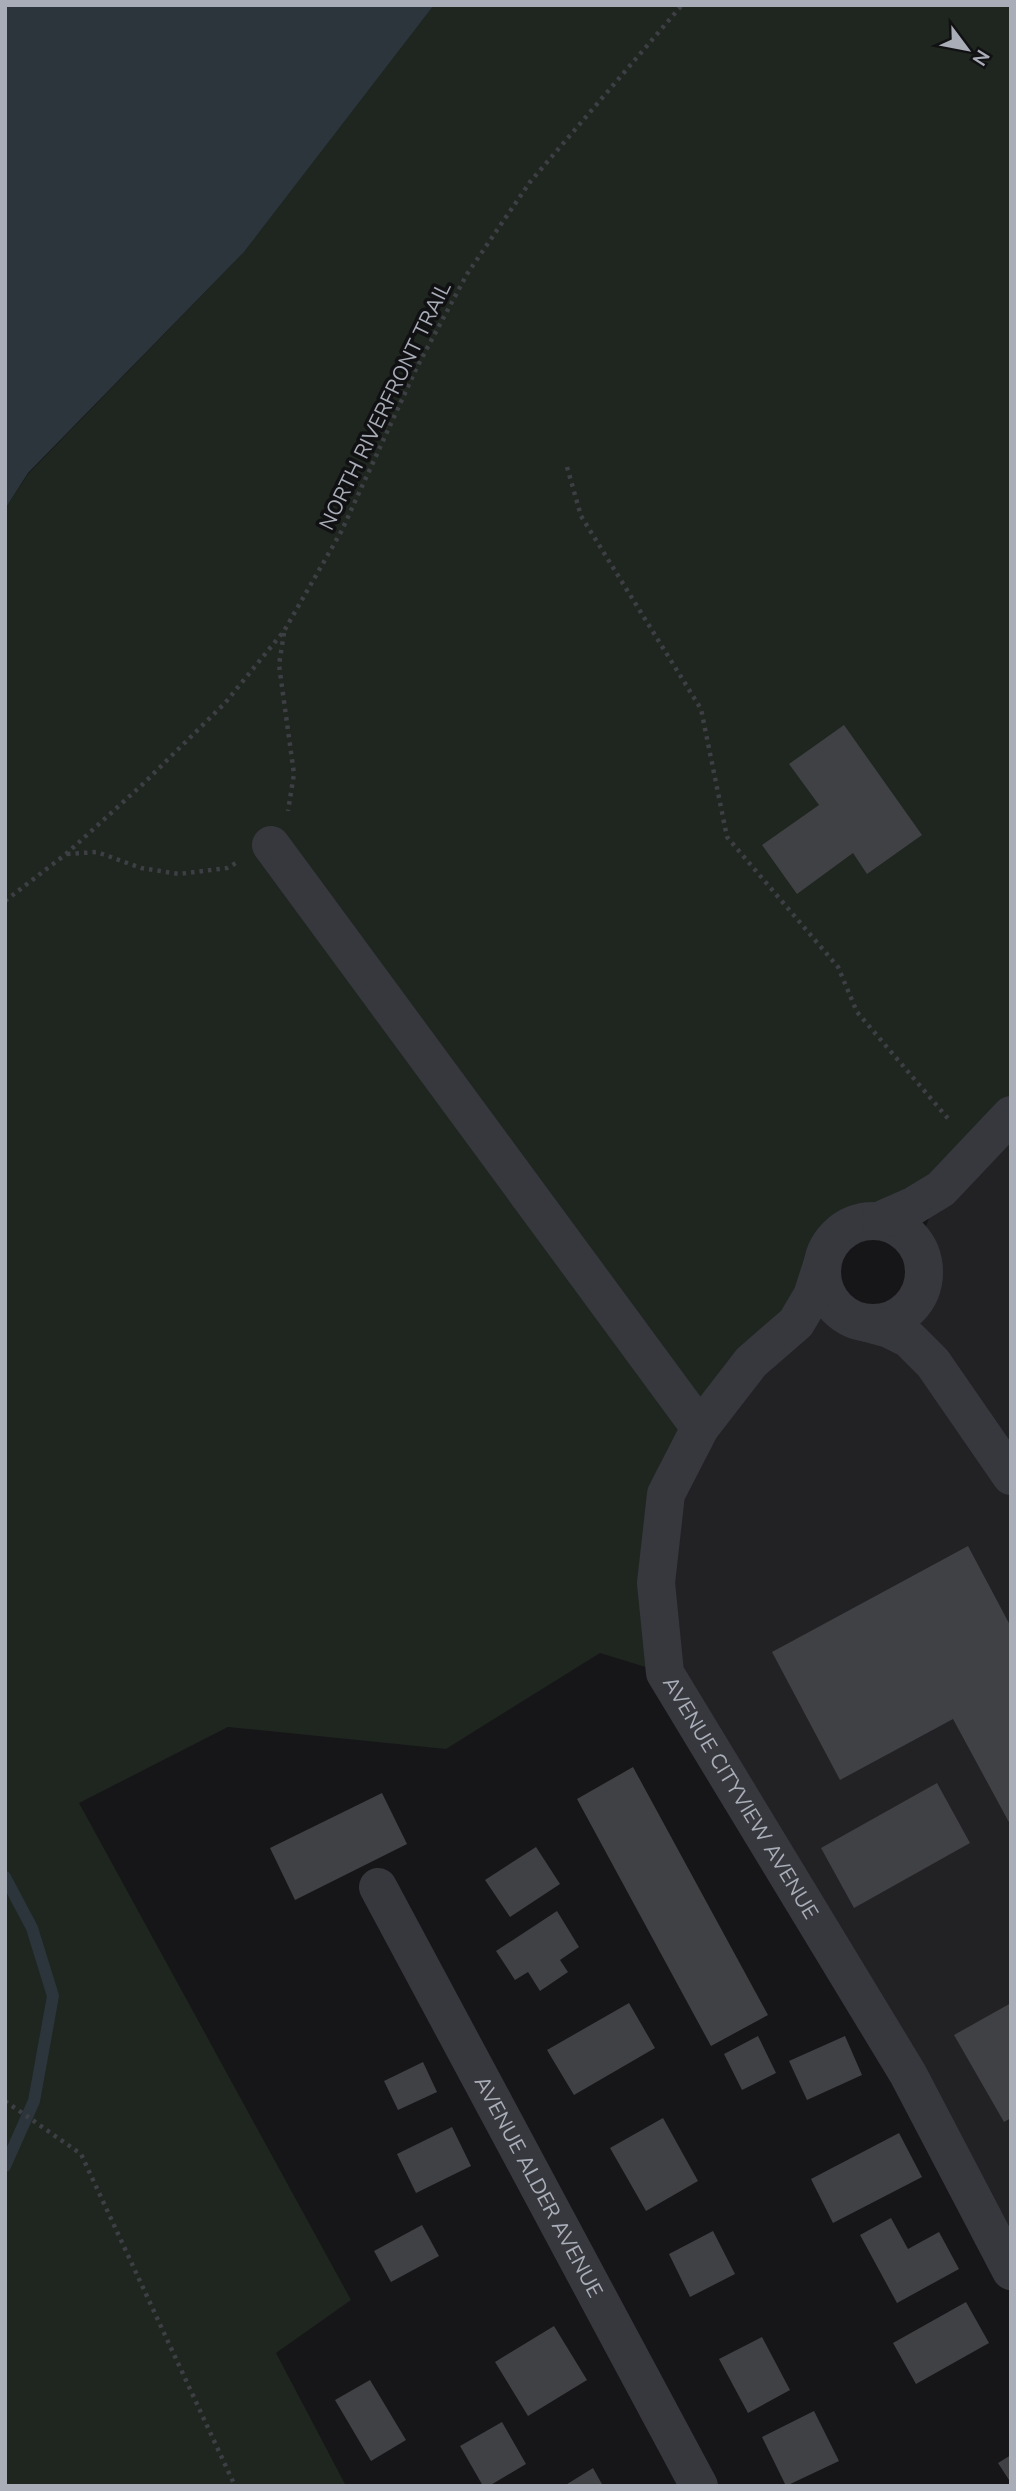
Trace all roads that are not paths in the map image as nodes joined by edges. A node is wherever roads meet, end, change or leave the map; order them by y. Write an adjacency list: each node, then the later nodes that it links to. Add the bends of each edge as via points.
1 (271, 845): 10 (street)
2 (1011, 1115): 3 (street)
3 (941, 1189): 4 (street); 6 (street, via 926,1226)
4 (879, 1221): 5 (street, via 848,1226 831,1243); 6 (street, via 908,1234 918,1247)
5 (822, 1265): 7 (street, via 827,1296 836,1309); 8 (street, AVENUE CITYVIEW AVENUE, via 812,1296)
6 (922, 1277): 7 (street, via 912,1306 900,1316 884,1322); 9 (street, via 919,1315)
7 (859, 1321): 8 (street, via 822,1316); 9 (street, via 909,1339)
8 (796, 1323): 10 (street, AVENUE CITYVIEW AVENUE, via 751,1362)
9 (933, 1363): 11 (street)
10 (700, 1428): 13 (street, AVENUE CITYVIEW AVENUE, via 666,1494 656,1583 665,1673 908,2074)
11 (1011, 1476)
12 (378, 1887): 14 (street, AVENUE ALDER AVENUE)
13 (1011, 2271)
14 (699, 2486)

